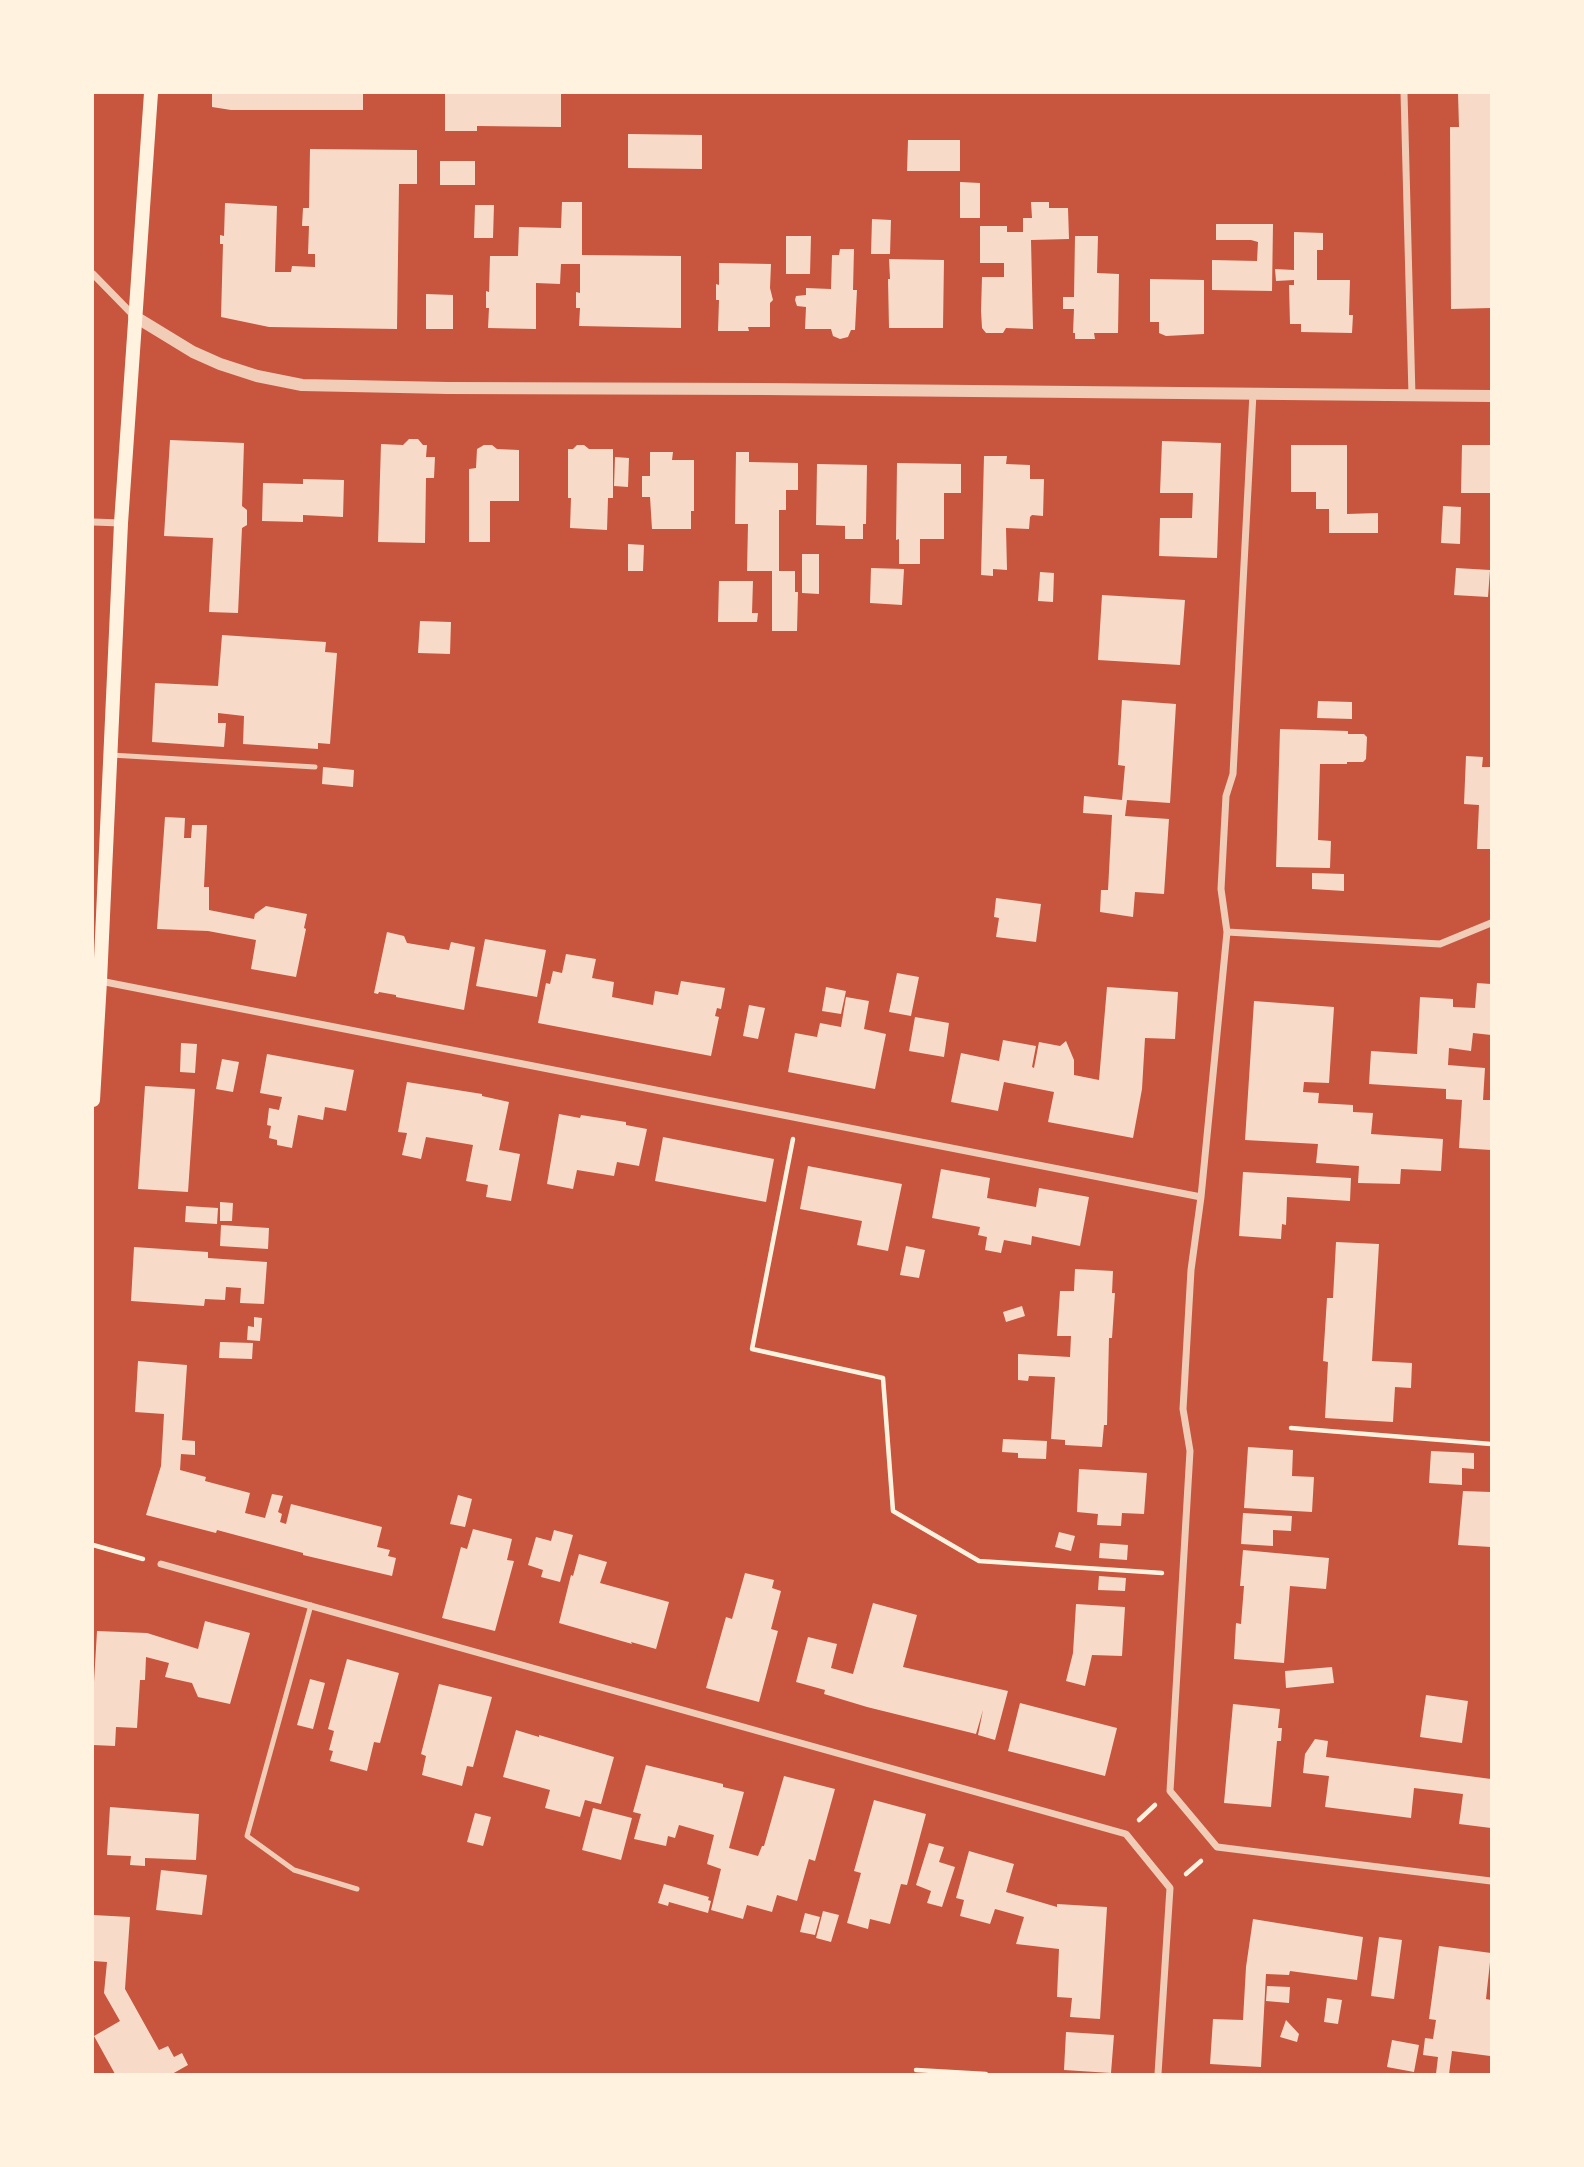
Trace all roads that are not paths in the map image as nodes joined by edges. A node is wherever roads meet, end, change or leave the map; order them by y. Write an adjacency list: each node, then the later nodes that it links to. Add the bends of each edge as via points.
1 (151, 93): 4 (main road)
2 (1404, 93): 6 (street)
3 (93, 274): 4 (street)
4 (134, 316): 5 (street, via 220,364 302,385); 9 (main road)
5 (1253, 393): 6 (street); 13 (street, via 1233,774 1226,796 1221,889)
6 (1412, 396): 7 (street)
7 (1491, 396)
8 (93, 522): 9 (street)
9 (121, 523): 10 (main road)
10 (111, 755): 11 (lane); 14 (main road)
11 (314, 766)
12 (1491, 923): 13 (street, via 1440,944)
13 (1227, 932): 16 (street)
14 (100, 981): 15 (main road); 16 (street)
15 (93, 1101)
16 (1201, 1197): 19 (street, via 1191,1270 1183,1409 1190,1451 1170,1791 1217,1847)
17 (161, 1564): 18 (street)
18 (311, 1605): 20 (lane, via 247,1836 294,1870); 21 (street, via 1126,1834 1170,1888)
19 (1491, 1881)
20 (357, 1889)
21 (1158, 2074)

